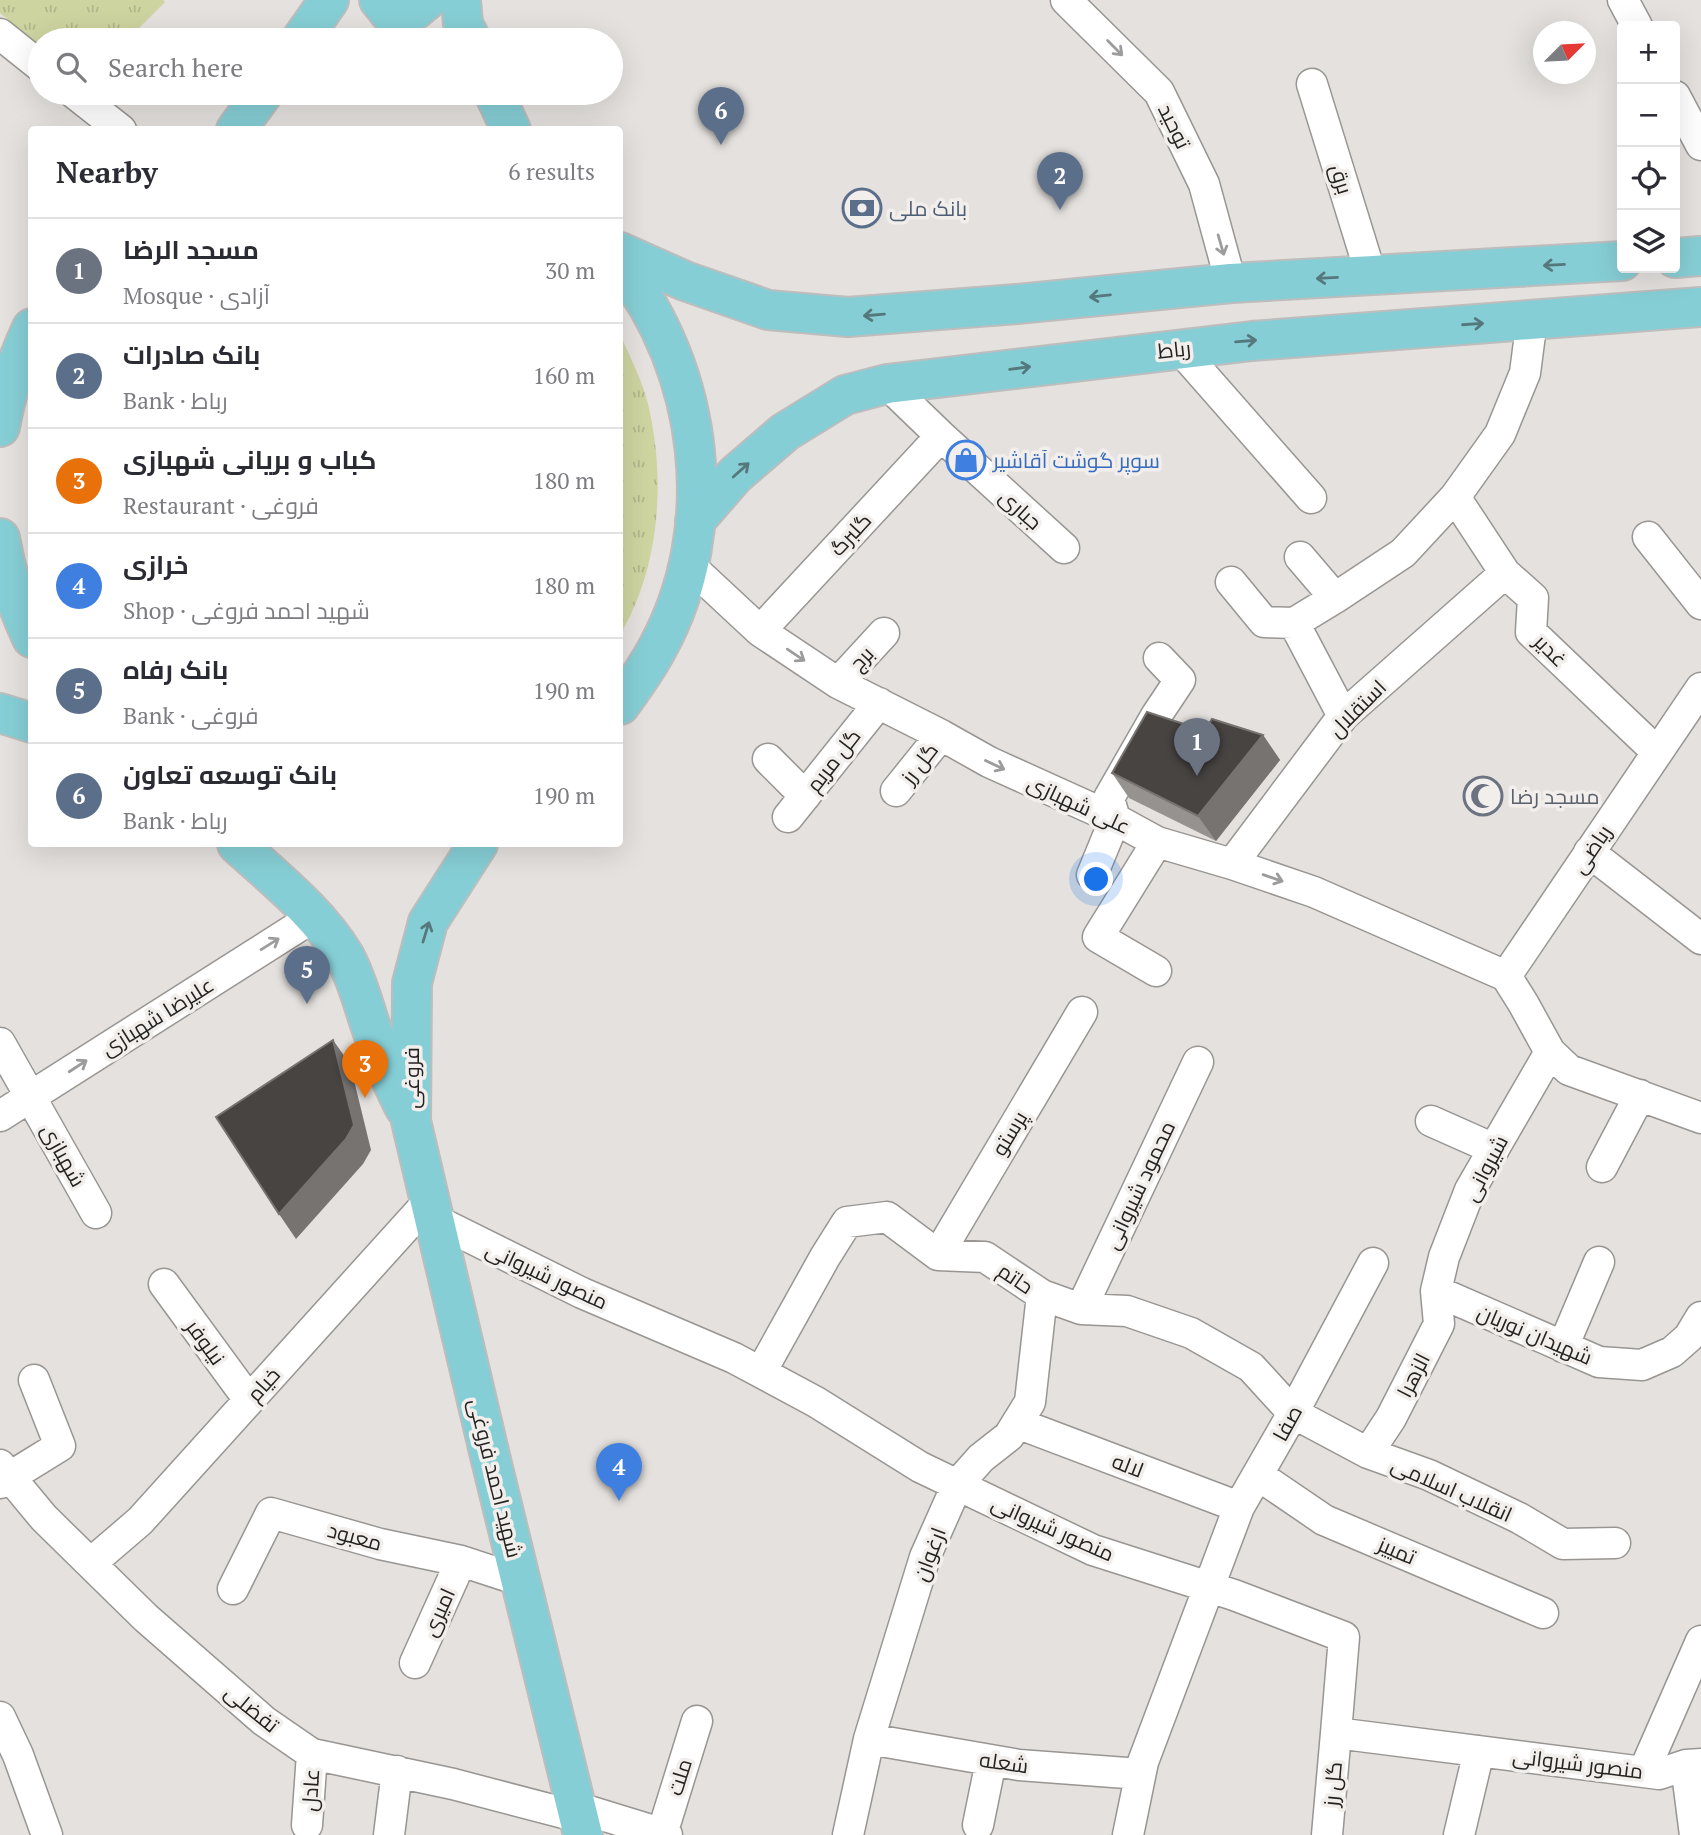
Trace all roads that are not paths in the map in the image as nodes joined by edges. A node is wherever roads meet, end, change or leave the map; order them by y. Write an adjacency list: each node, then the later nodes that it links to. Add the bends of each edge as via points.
1 (329, 0): 8 (main road)
2 (379, 0): 3 (main road, via 391,15 411,13)
3 (427, 0)
4 (461, 0): 9 (main road)
5 (1066, 0): 27 (street, توحید, one-way to 27, via 1159,92 1204,184)
6 (1623, 0): 7 (street)
7 (1634, 21)
8 (309, 28)
9 (465, 28)
10 (0, 34): 11 (street)
11 (28, 56)
12 (1312, 84): 26 (street, برق)
13 (89, 105): 17 (street)
14 (255, 105): 18 (main road)
15 (500, 105): 19 (main road)
16 (1680, 105): 20 (street)
17 (116, 126)
18 (239, 126)
19 (509, 126)
20 (1701, 145)
21 (623, 253): 27 (main road, one-way to 21, via 848,317 768,310)
22 (1701, 256): 23 (main road)
23 (1680, 258)
24 (1617, 261): 26 (main road, one-way to 26)
25 (623, 270): 37 (main road, via 652,313 684,392 697,478)
26 (1371, 275): 27 (main road, one-way to 27)
27 (1231, 283)
28 (1701, 307): 29 (main road, رباط)
29 (1532, 320): 31 (main road, رباط, one-way to 29); 35 (street, via 1525,373 1500,434)
30 (28, 337): 33 (main road)
31 (1179, 348): 32 (main road, رباط, one-way to 31); 36 (street)
32 (887, 384): 34 (street, جباری); 37 (main road, رباط, one-way to 32, via 734,475 785,432 845,395)
33 (1, 410)
34 (941, 436): 40 (street, جباری); 49 (street, گلبرگ)
35 (1455, 497): 43 (street, غدیر); 45 (street, via 1403,553)
36 (1311, 498)
37 (695, 521): 42 (main road)
38 (1648, 537): 46 (street)
39 (0, 538): 48 (main road, via 18,610)
40 (1064, 548)
41 (1300, 557): 45 (street)
42 (688, 564): 49 (street, علی شهبازی); 54 (main road, via 659,645)
43 (1505, 573): 57 (street, استقلال); 60 (street, غدیر, via 1534,598 1531,632)
44 (1231, 582): 47 (street, via 1264,622)
45 (1335, 597): 47 (street)
46 (1701, 604)
47 (1294, 622): 57 (street)
48 (28, 630)
49 (760, 631): 52 (street, علی شهبازی, one-way to 52)
50 (884, 633): 52 (street, برج)
51 (1159, 658): 63 (street, via 1180,680 1168,720 1109,797)
52 (838, 683): 55 (street, علی شهبازی)
53 (1698, 697): 60 (street, ریاضی)
54 (623, 701)
55 (879, 703): 59 (street, علی شهبازی); 61 (street, گل مریم, via 796,806)
56 (0, 713): 58 (main road)
57 (1343, 716): 68 (street, استقلال)
58 (28, 722)
59 (941, 735): 62 (street, گل رز); 63 (street, علی شهبازی, one-way to 63)
60 (1657, 752): 67 (street, ریاضی)
61 (768, 759)
62 (897, 791)
63 (1115, 819): 64 (street, علی شهبازی); 69 (street)
64 (1157, 842): 68 (street, علی شهبازی); 72 (street, via 1098,937)
65 (240, 847): 70 (main road, فروغی)
66 (476, 847): 75 (main road, فروغی, one-way to 66, via 428,922)
67 (1589, 852): 71 (street); 73 (street, ریاضی)
68 (1232, 864): 73 (street, علی شهبازی, one-way to 73, via 1314,892)
69 (1092, 875)
70 (315, 916): 74 (main road, فروغی, via 345,957); 81 (street, علیرضا شهبازی, one-way to 70)
71 (1701, 939)
72 (1156, 971)
73 (1506, 976): 78 (street)
74 (361, 993): 75 (main road, via 369,985 392,981); 84 (main road, فروغی)
75 (412, 994): 84 (main road, فروغی)
76 (1082, 1012): 90 (street, پرستو)
77 (0, 1043): 81 (street, شهبازی)
78 (1550, 1052): 80 (street, via 1569,1070); 86 (street, شیروانی)
79 (1198, 1062): 96 (street, محمود شیروانی)
80 (1640, 1095): 83 (street); 87 (street)
81 (31, 1096): 82 (street, علیرضا شهبازی); 89 (street, شهبازی)
82 (0, 1116)
83 (1701, 1118)
84 (411, 1121): 88 (main road, شهید احمد فروغی)
85 (1431, 1121): 86 (street)
86 (1494, 1149): 94 (street, شیروانی, via 1470,1190)
87 (1602, 1167)
88 (432, 1210): 99 (street, منصور شیروانی, via 582,1293); 101 (street, خیام); 112 (main road, شهید احمد فروغی)
89 (96, 1213)
90 (938, 1255): 95 (street, حاتم, via 985,1257); 99 (street, via 887,1217 847,1222)
91 (1599, 1262): 98 (street)
92 (1373, 1263): 102 (street, صفا)
93 (164, 1284): 101 (street, نیلوفر)
94 (1436, 1291): 98 (street, شهیدان نوریان); 104 (street, الزهرا, via 1439,1324)
95 (1042, 1295): 96 (street, حاتم); 103 (street, ارغوان, via 1030,1402)
96 (1081, 1309): 102 (street, حاتم, via 1127,1311 1191,1333 1251,1367)
97 (1701, 1317): 98 (street, شهیدان نوریان, via 1689,1337 1672,1352 1642,1365 1599,1362)
98 (1563, 1347)
99 (761, 1372): 107 (street, منصور شیروانی)
100 (34, 1380): 105 (street, via 60,1446)
101 (249, 1400): 111 (street, خیام, via 140,1521)
102 (1293, 1413): 104 (street, انقلاب اسلامی); 106 (street, صفا)
103 (1017, 1423): 107 (street, ارغوان); 108 (street, لاله)
104 (1368, 1453): 109 (street, انقلاب اسلامی, via 1429,1475 1563,1544)
105 (3, 1475): 111 (street, تفضلی)
106 (1258, 1475): 108 (street, صفا); 115 (street, تمییز, via 1324,1520)
107 (957, 1485): 113 (street, منصور شیروانی, via 1093,1550); 121 (street, ارغوان, via 925,1557)
108 (1239, 1507): 113 (street, صفا)
109 (1615, 1543)
110 (461, 1561): 112 (street, معبود); 114 (street, معبود, via 271,1513); 117 (street, امیری)
111 (91, 1563): 123 (street, تفضلی, via 146,1618 264,1721)
112 (522, 1581): 129 (main road, شهید احمد فروغی)
113 (1209, 1587): 120 (street, منصور شیروانی, via 1344,1637); 128 (street)
114 (233, 1590)
115 (1543, 1613)
116 (1701, 1641): 127 (street)
117 (415, 1663)
118 (0, 1717): 133 (street)
119 (697, 1721): 132 (street, ملت)
120 (1336, 1733): 122 (street, منصور شیروانی); 137 (street, گل رز)
121 (869, 1739): 124 (street, شعله); 135 (street, ارغوان)
122 (1479, 1751): 127 (street, منصور شیروانی); 138 (street)
123 (312, 1754): 126 (street, تفضلی); 130 (street, عادل)
124 (991, 1761): 128 (street, شعله); 131 (street)
125 (1694, 1764): 127 (street, منصور شیروانی, via 1659,1774); 139 (street)
126 (397, 1772): 129 (street, تفضلی); 134 (street)
127 (1644, 1772)
128 (1140, 1774): 136 (street)
129 (580, 1820): 132 (street, ملت)
130 (307, 1825)
131 (978, 1825)
132 (664, 1834)
133 (47, 1835)
134 (389, 1835)
135 (848, 1835)
136 (1128, 1835)
137 (1327, 1835)
138 (1459, 1835)
139 (1696, 1835)

